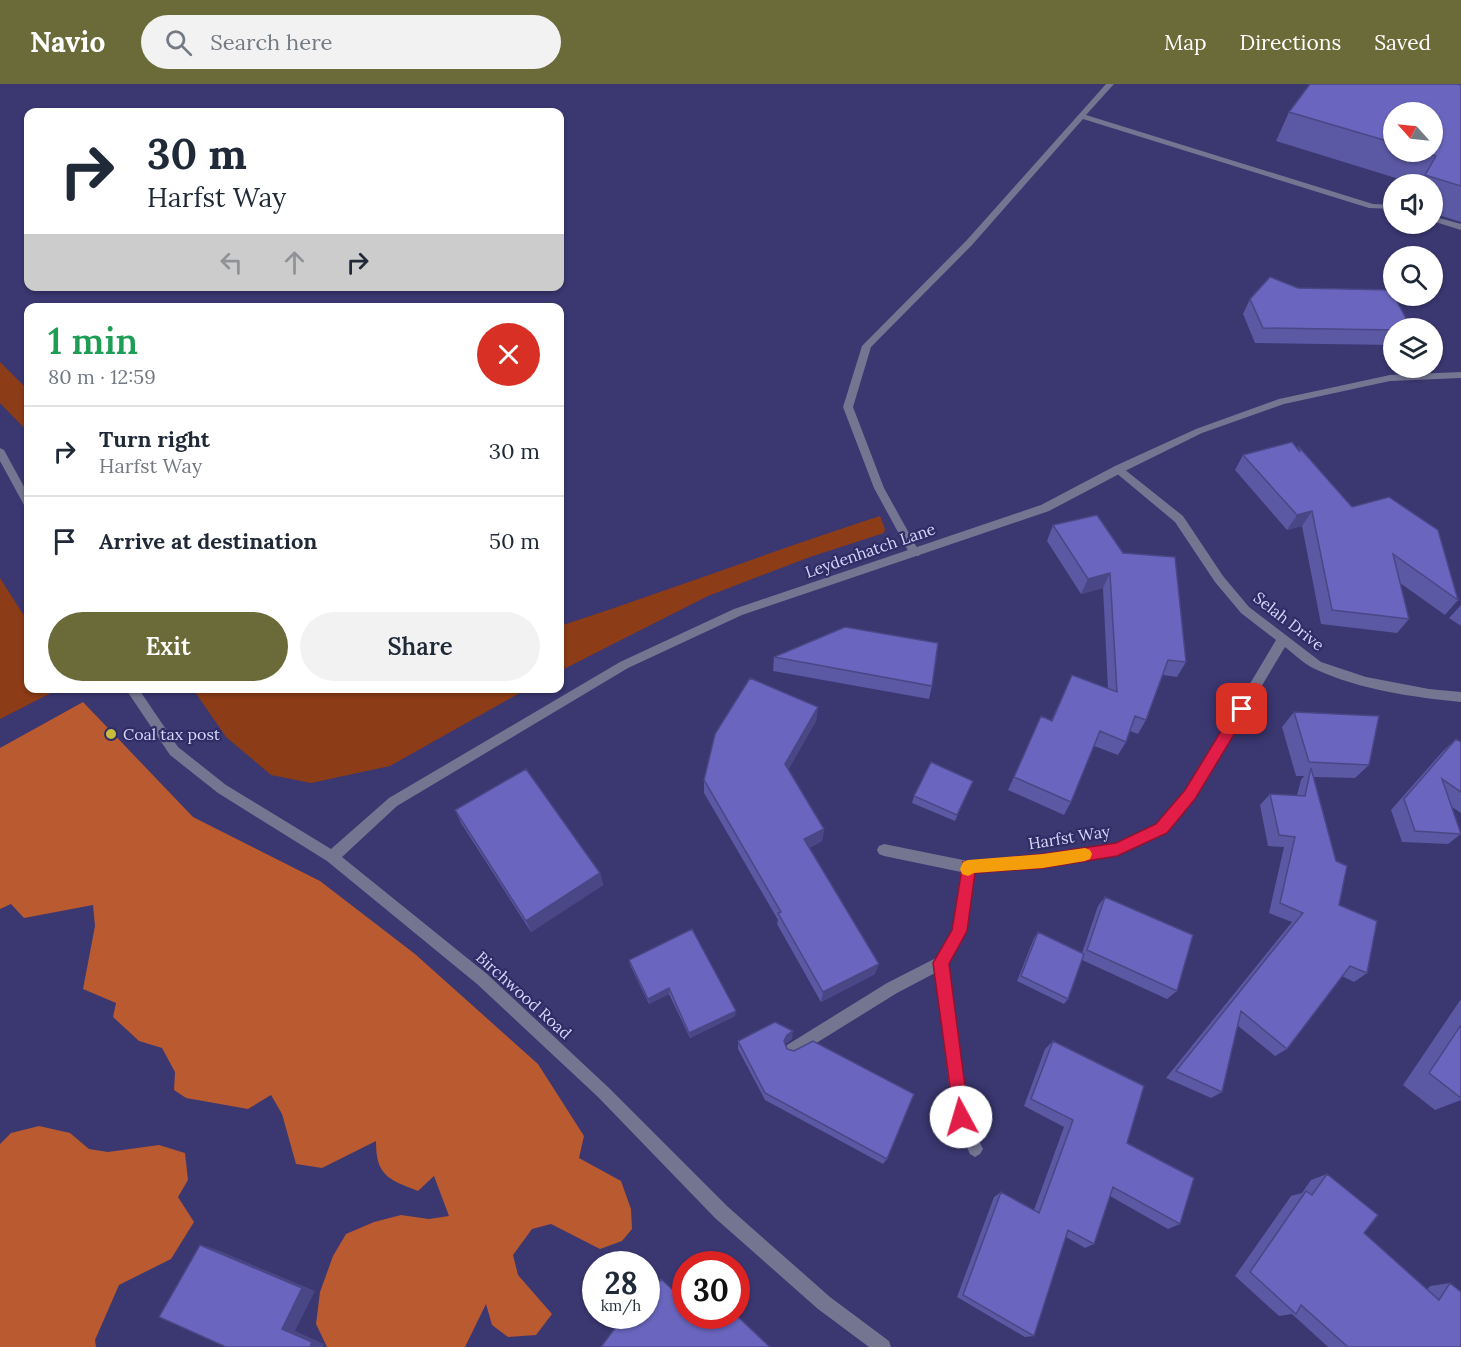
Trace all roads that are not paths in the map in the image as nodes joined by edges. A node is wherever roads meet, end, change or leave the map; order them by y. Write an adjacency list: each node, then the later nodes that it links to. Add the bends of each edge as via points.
1 (1110, 84): 2 (street)
2 (1081, 116): 3 (street, via 1372,207); 10 (street, via 969,243 867,346 848,407 879,488)
3 (1383, 207)
4 (1443, 221): 5 (street)
5 (1461, 227)
6 (1461, 375): 8 (street, Leydenhatch Lane, via 1390,378 1282,401 1199,431)
7 (0, 453): 9 (street)
8 (1119, 469): 10 (street, Leydenhatch Lane, via 1045,508); 11 (street, Selah Drive, via 1179,519 1245,610)
9 (24, 495)
10 (915, 553): 15 (street, Leydenhatch Lane, via 738,612 624,665 393,802)
11 (1283, 639): 13 (street, Selah Drive, via 1317,665 1366,682); 16 (street, Harfst Way, via 1190,795 1161,829 1117,849 1043,861)
12 (134, 693): 15 (street, Birchwood Road, via 174,751 222,789)
13 (1461, 697)
14 (884, 850): 16 (street, Harfst Way)
15 (332, 856): 20 (street, Birchwood Road, via 482,979 603,1092 721,1212 824,1303)
16 (968, 867): 17 (street, via 959,931)
17 (941, 963): 18 (street, via 892,988); 19 (street, via 961,1117)
18 (792, 1050)
19 (975, 1149)
20 (883, 1347)

